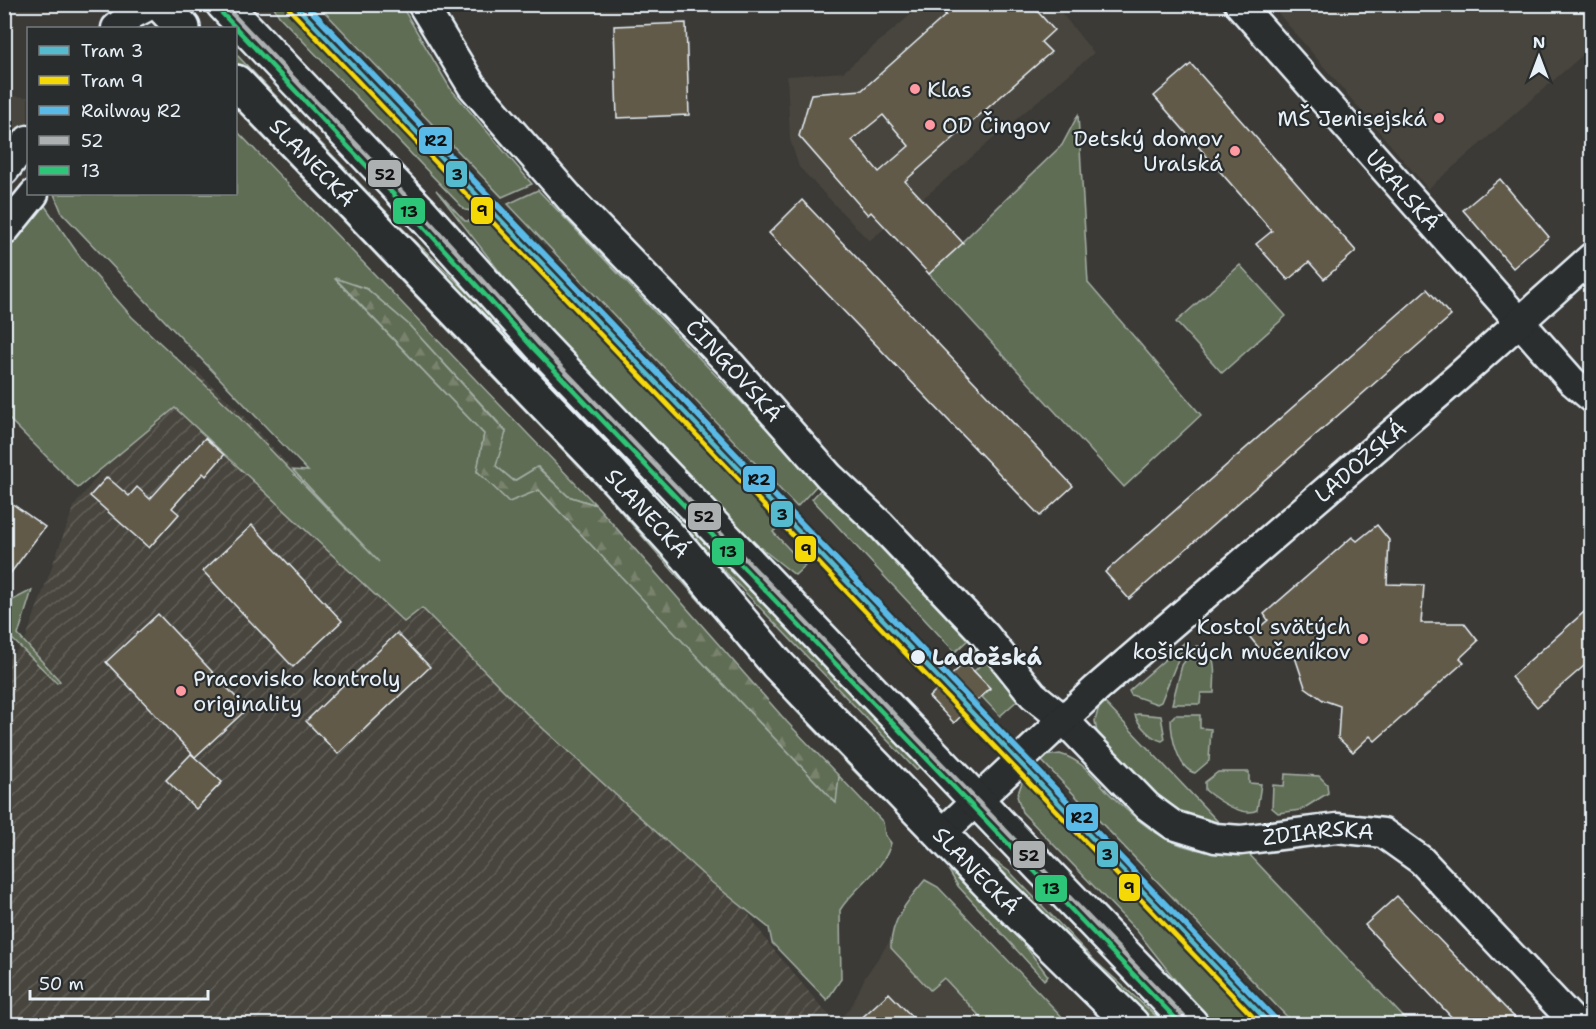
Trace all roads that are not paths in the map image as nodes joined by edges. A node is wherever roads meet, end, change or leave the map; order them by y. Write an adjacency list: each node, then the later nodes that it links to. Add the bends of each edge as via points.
1 (152, 4): 6 (street)
2 (159, 4): 7 (street); 8 (main road)
3 (223, 4): 18 (main road, SLANECKÁ, via 419,210 539,344)
4 (422, 4): 17 (street, ČINGOVSKÁ, via 472,86 575,204 731,364 829,476 985,635 1033,695)
5 (1239, 4): 15 (street, URALSKÁ)
6 (117, 27)
7 (156, 27)
8 (182, 27)
9 (237, 83): 19 (main road, SLANECKÁ, via 611,473 777,664)
10 (27, 141): 11 (street)
11 (4, 171)
12 (33, 195): 13 (street)
13 (4, 231)
14 (1592, 257): 15 (street, LADOŽSKÁ)
15 (1520, 321): 16 (street, URALSKÁ); 17 (street, LADOŽSKÁ)
16 (1592, 398)
17 (1064, 720): 18 (street, LADOŽSKÁ); 22 (street, ŽDIARSKA, via 1147,806 1173,825 1197,835 1241,840 1337,828 1369,830 1395,840 1421,860)
18 (976, 800): 19 (street, LADOŽSKÁ); 21 (main road, SLANECKÁ)
19 (941, 834): 20 (main road, SLANECKÁ)
20 (1132, 1024)
21 (1191, 1024)
22 (1576, 1024)

